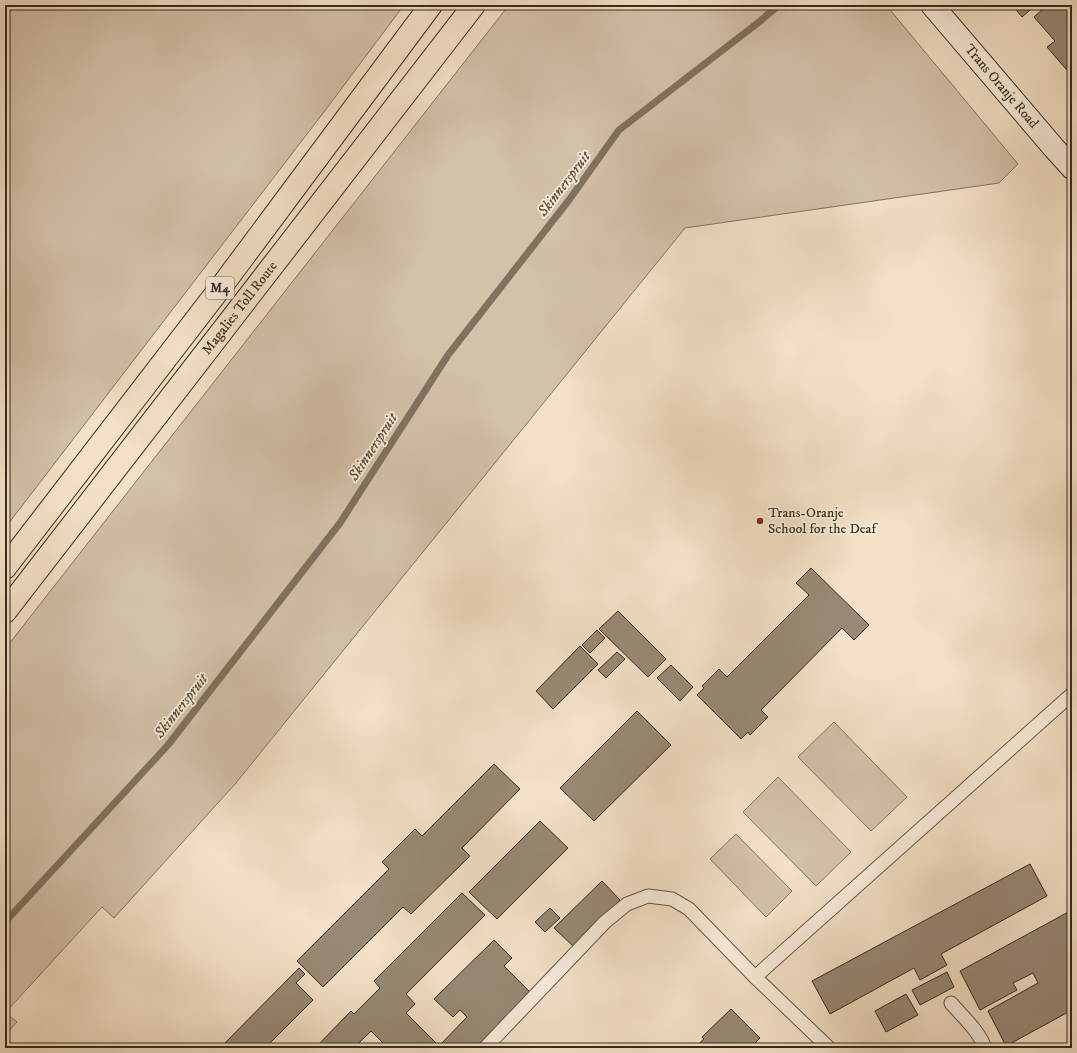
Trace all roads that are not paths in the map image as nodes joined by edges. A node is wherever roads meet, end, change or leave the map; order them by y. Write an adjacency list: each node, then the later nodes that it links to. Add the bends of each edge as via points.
1 (431, 5): 5 (highway, Magalies Toll Route / M4, via 221,287)
2 (474, 5): 6 (highway, Magalies Toll Route / M4)
3 (932, 5): 4 (main road, Trans Oranje Road)
4 (1072, 168)
5 (5, 568)
6 (5, 612)
7 (1072, 694): 8 (lane)
8 (755, 977): 10 (lane, via 689,909 672,899 648,896 627,904 605,922); 11 (lane)
9 (951, 1003): 12 (lane, via 983,1041)
10 (485, 1048)
11 (829, 1048)
12 (985, 1048)

